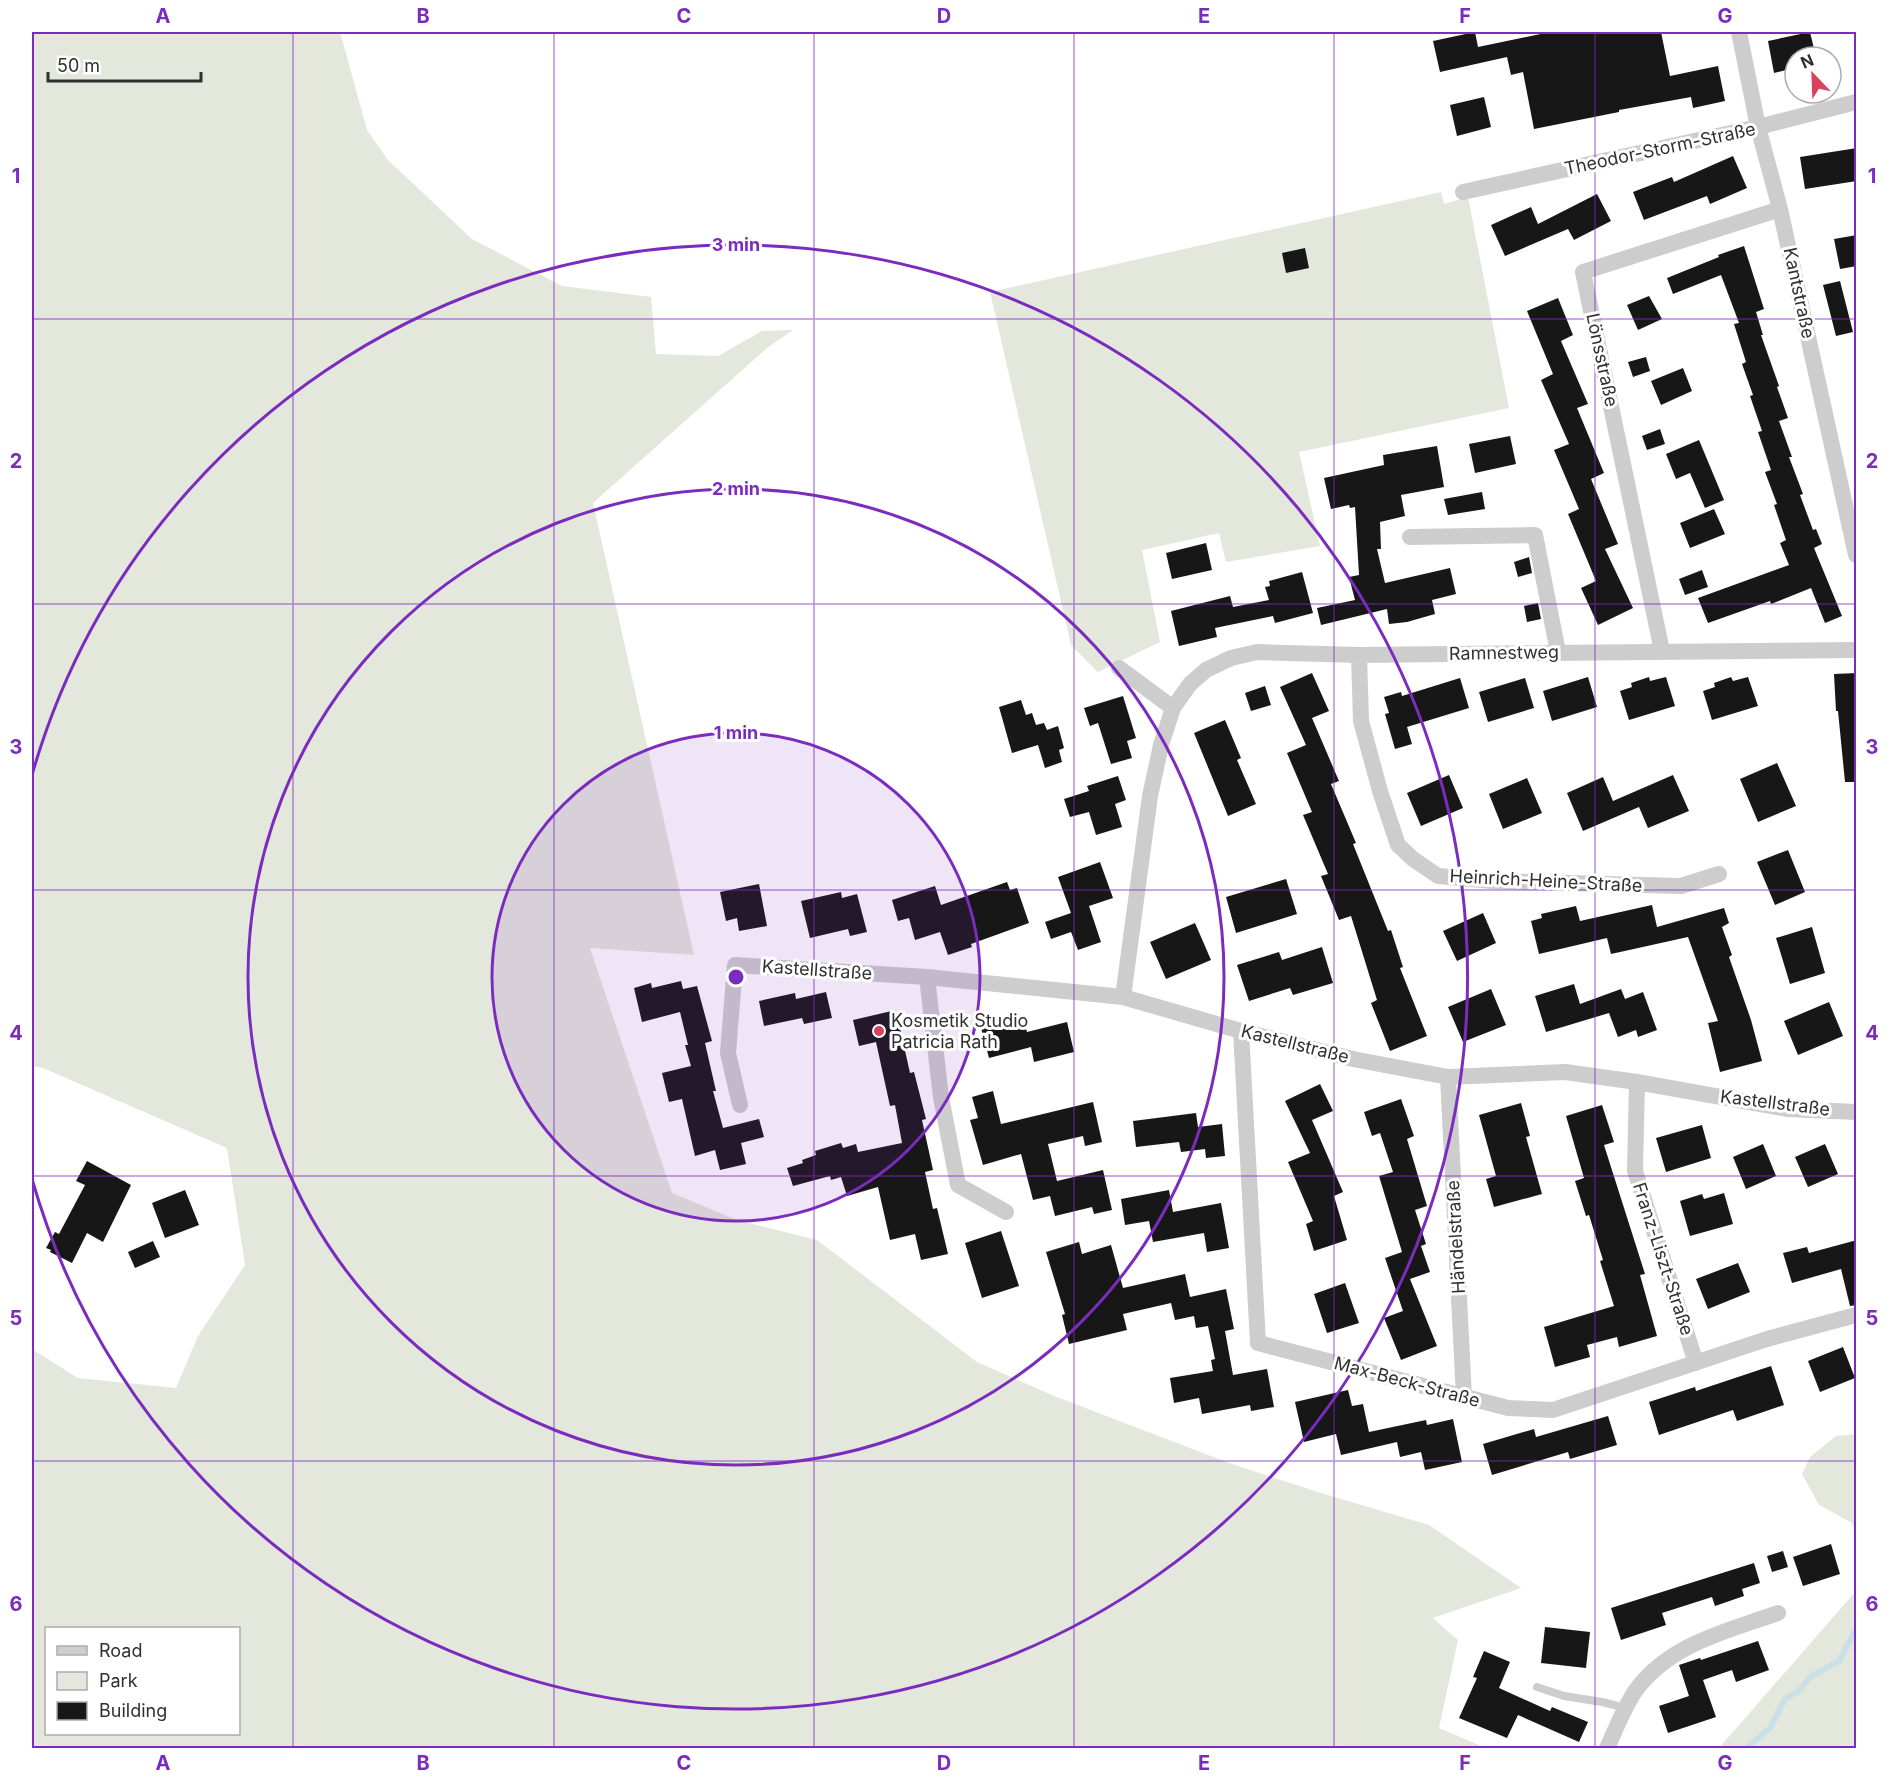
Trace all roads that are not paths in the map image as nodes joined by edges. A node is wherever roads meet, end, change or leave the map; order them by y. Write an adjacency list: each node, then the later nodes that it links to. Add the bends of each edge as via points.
1 (1739, 32): 3 (street, Kantstraße)
2 (1857, 102): 3 (street, Theodor-Storm-Straße)
3 (1758, 127): 4 (street, Theodor-Storm-Straße); 5 (street, Kantstraße)
4 (1463, 192)
5 (1780, 209): 7 (street, Kantstraße); 8 (street, Lönsstraße, via 1583,272)
6 (1410, 537): 10 (street, via 1534,536)
7 (1857, 555)
8 (1662, 651): 9 (street, Ramnestweg); 10 (street, Ramnestweg)
9 (1857, 651)
10 (1558, 652): 11 (street, Ramnestweg)
11 (1359, 654): 13 (street, Ramnestweg, via 1257,652 1231,658 1206,670); 14 (street, Heinrich-Heine-Straße, via 1361,720 1398,845 1438,876 1681,886)
12 (1119, 668): 13 (street)
13 (1173, 708): 16 (street, Ramnestweg, via 1150,796)
14 (1719, 874)
15 (927, 977): 16 (street, Kastellstraße); 20 (street, Kastellstraße, via 735,965 728,1053); 22 (street, via 941,1096 957,1185)
16 (1123, 997): 17 (street, Kastellstraße)
17 (1241, 1031): 18 (street, Kastellstraße, via 1353,1059); 25 (street, Max-Beck-Straße, via 1258,1343)
18 (1448, 1077): 19 (street, Kastellstraße, via 1565,1072); 25 (street, Händelstraße)
19 (1637, 1082): 21 (street, Kastellstraße, via 1788,1109); 24 (street, Franz-Liszt-Straße, via 1635,1171)
20 (740, 1105)
21 (1857, 1112)
22 (1006, 1212)
23 (1857, 1315): 24 (street, Max-Beck-Straße)
24 (1696, 1363): 25 (street, Max-Beck-Straße, via 1553,1410 1508,1408)
25 (1464, 1398)
26 (1778, 1613): 28 (street, via 1678,1652 1652,1671)
27 (1537, 1687): 28 (lane)
28 (1626, 1708): 29 (street)
29 (1607, 1749)

